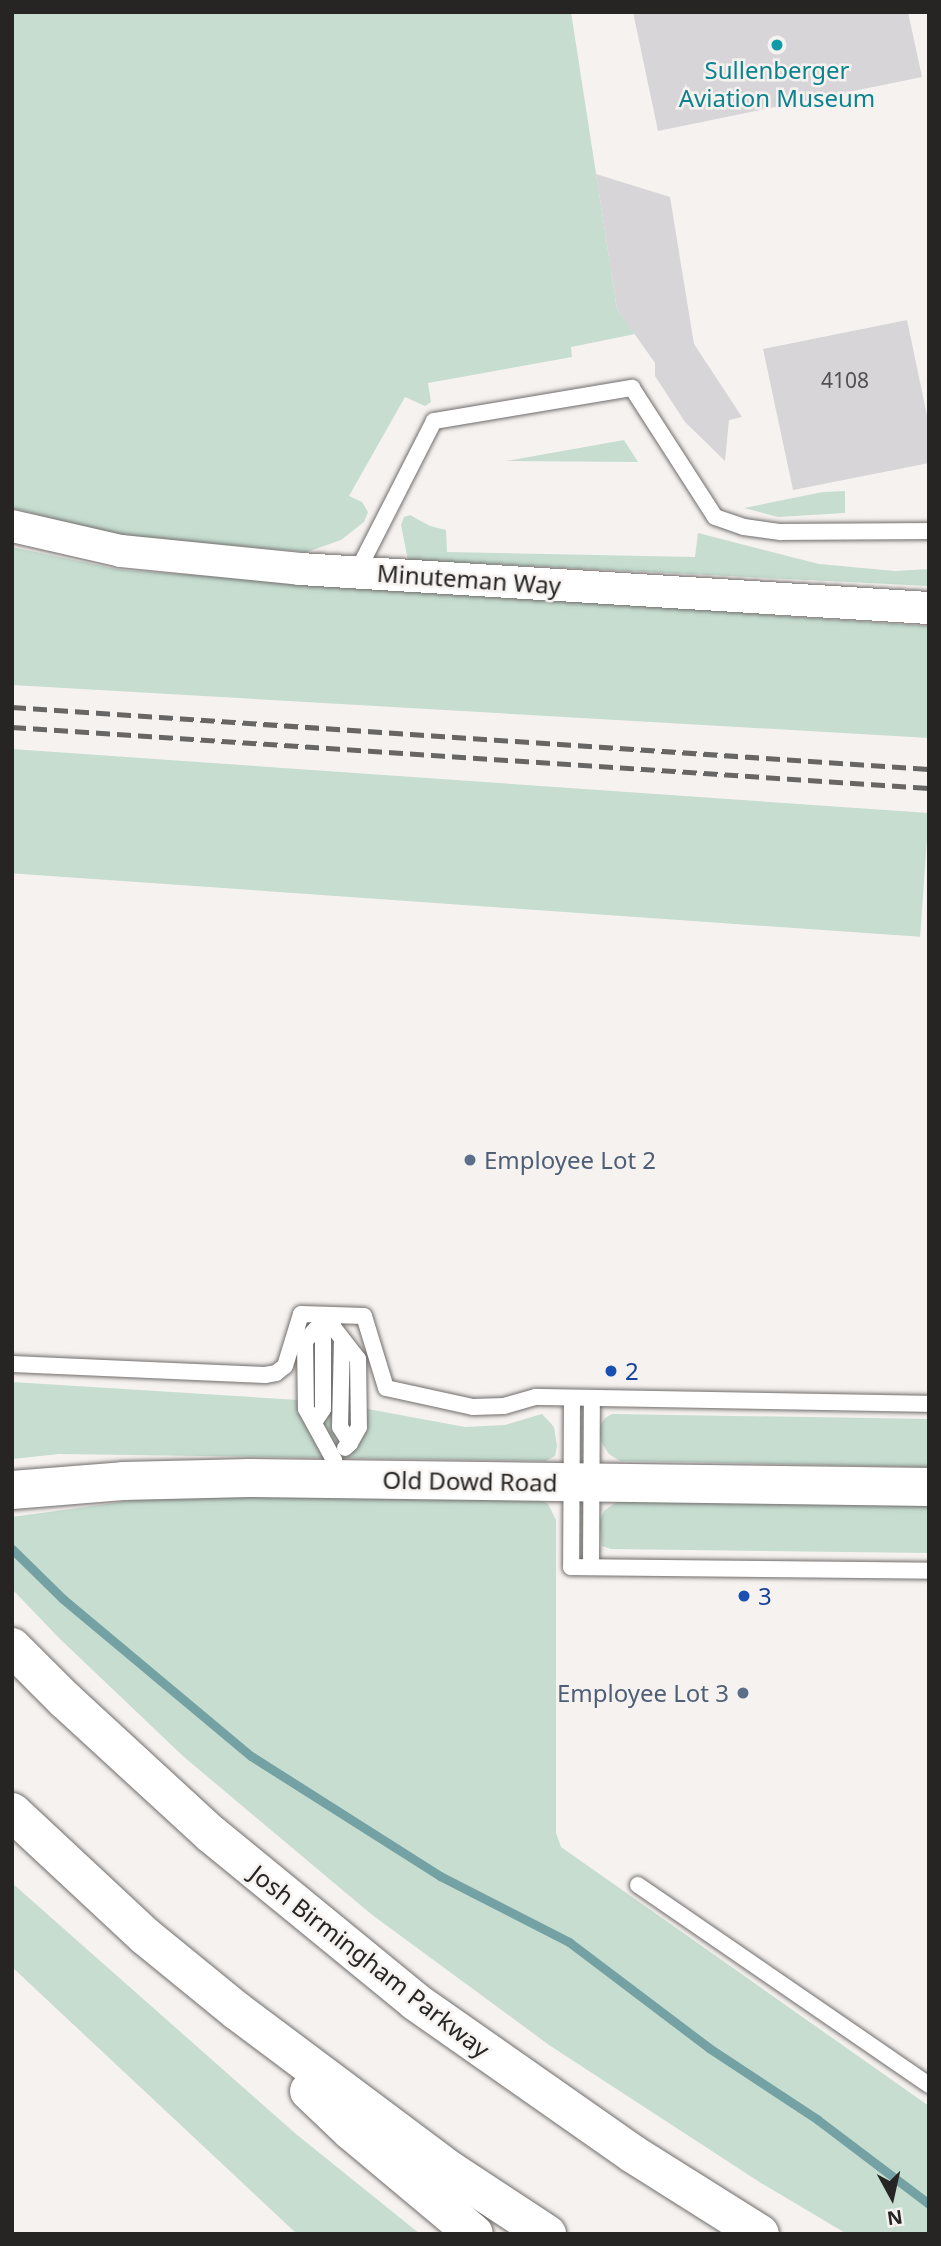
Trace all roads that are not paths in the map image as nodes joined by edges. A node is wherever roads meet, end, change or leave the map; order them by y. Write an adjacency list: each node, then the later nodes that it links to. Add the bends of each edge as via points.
1 (12, 526): 3 (street, Minuteman Way, via 121,551)
2 (929, 531): 3 (lane, via 781,532 715,517 632,388 434,421)
3 (357, 572): 4 (street, Minuteman Way)
4 (929, 608)
5 (336, 1327): 6 (lane, via 302,1314 285,1366 276,1373 222,1375); 7 (lane, via 364,1317 386,1388 473,1407 503,1406 536,1397); 10 (lane, via 340,1427 350,1443); 10 (lane, via 316,1329 305,1341 306,1409)
6 (12, 1364)
7 (572, 1398): 8 (lane); 11 (lane)
8 (592, 1398): 9 (lane); 11 (lane)
9 (929, 1404)
10 (334, 1469): 11 (main road, Old Dowd Road); 13 (main road, Old Dowd Road)
11 (581, 1482): 12 (main road, Old Dowd Road); 14 (lane); 14 (lane, via 570,1567)
12 (929, 1487)
13 (12, 1490)
14 (591, 1567): 15 (lane)
15 (929, 1571)
16 (12, 1647): 23 (main road, Josh Birmingham Parkway, via 211,1834 406,1994 600,2132)
17 (12, 1812): 19 (main road)
18 (638, 1885): 20 (lane)
19 (145, 1936): 21 (main road, via 351,2131); 22 (main road, via 451,2171)
20 (929, 2085)
21 (474, 2234)
22 (547, 2234)
23 (760, 2234)

